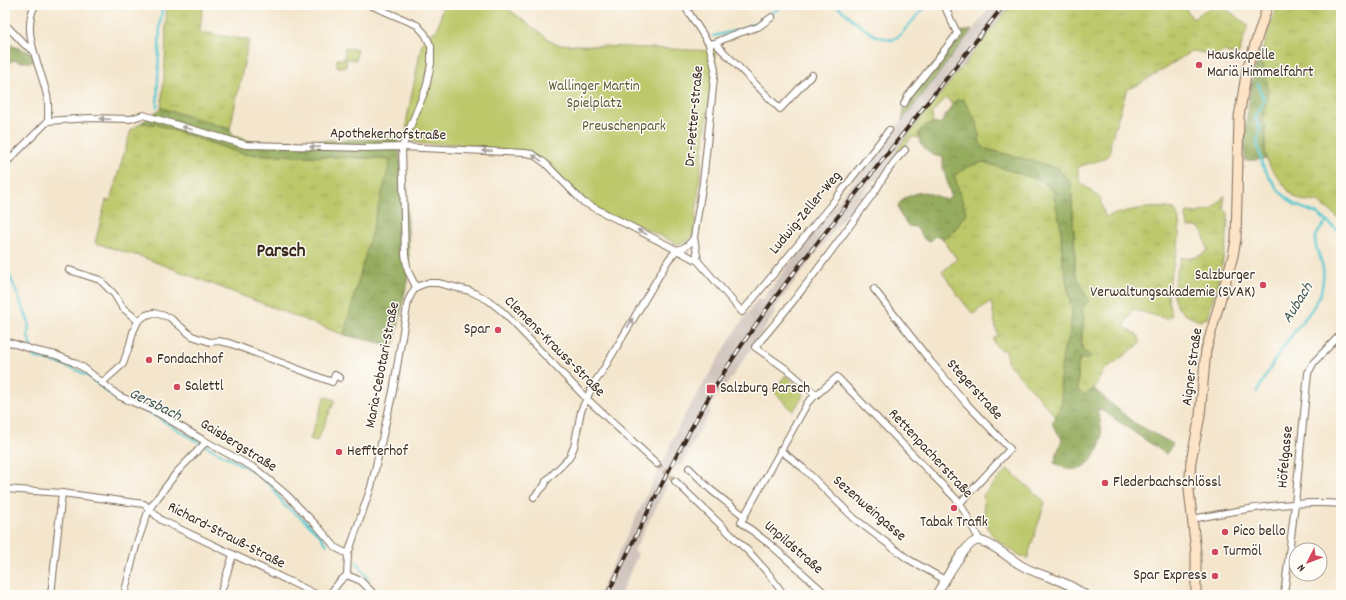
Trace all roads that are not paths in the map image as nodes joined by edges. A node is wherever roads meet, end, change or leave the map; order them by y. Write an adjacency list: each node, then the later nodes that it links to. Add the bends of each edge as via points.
1 (35, 5): 10 (street, via 30,25)
2 (370, 5): 6 (street, Maria-Cebotari-Straße)
3 (684, 5): 9 (street, Dr.-Petter-Straße)
4 (944, 5): 12 (street, via 957,33)
5 (1268, 5): 44 (main road, Aigner Straße, via 1247,69 1239,117 1236,239 1206,350 1200,416 1191,461 1189,490)
6 (381, 7): 15 (street, Maria-Cebotari-Straße, via 417,26 431,46 431,64 426,88)
7 (772, 17): 9 (street, via 758,27)
8 (5, 24): 10 (street)
9 (712, 43): 11 (street, via 780,109); 18 (street, Dr.-Petter-Straße, via 715,69 703,182)
10 (33, 50): 13 (street, via 47,97)
11 (812, 75)
12 (904, 104)
13 (48, 121): 15 (street, Apothekerhofstraße, one-way to 13, via 246,145 143,115 130,119); 17 (street)
14 (889, 130): 20 (street, Ludwig-Zeller-Weg, via 742,312)
15 (402, 147): 19 (street, Apothekerhofstraße, one-way to 15, via 583,202 545,163 532,154); 22 (street, Maria-Cebotari-Straße, via 405,255 408,271)
16 (905, 150): 29 (street, via 755,347 789,371)
17 (5, 164)
18 (694, 237): 19 (street, via 691,243); 20 (street, Dr.-Petter-Straße)
19 (677, 250): 20 (street, Apothekerhofstraße); 30 (street, one-way to 19, via 669,259)
20 (698, 261)
21 (69, 270): 24 (street, via 100,280 114,294 122,307)
22 (416, 288): 30 (street, Clemens-Krauss-Straße, via 426,283 438,283 470,291 488,300 511,320); 46 (street, Maria-Cebotari-Straße, via 408,300 393,391 372,487)
23 (874, 289): 39 (street, Stegerstraße, via 956,392 1010,449)
24 (138, 321): 27 (street, via 146,315 161,314 177,322 192,336 203,340 229,343 332,382 335,375); 28 (street, via 122,364)
25 (1341, 334): 40 (street, Höfelgasse, via 1314,362 1308,373)
26 (5, 341): 28 (street, Gaisbergstraße, via 73,362)
27 (340, 378)
28 (102, 384): 31 (street, Gaisbergstraße, via 119,396 158,413)
29 (816, 395): 32 (street, Rettenpacherstraße, via 808,402); 39 (street, Rettenpacherstraße, via 837,378)
30 (586, 398): 33 (street, Clemens-Krauss-Straße); 38 (street, via 569,458)
31 (206, 442): 42 (street, via 178,472); 46 (street, Gaisbergstraße, via 243,461 268,479 308,516 336,548)
32 (780, 450): 43 (street, Rettenpacherstraße); 49 (street, Sezenweingasse, via 803,468 855,519 908,559)
33 (657, 464)
34 (690, 468): 43 (street)
35 (675, 481): 56 (street, via 749,552)
36 (5, 489): 37 (street, Richard-Strauß-Straße)
37 (62, 493): 42 (street, Richard-Strauß-Straße, via 144,504); 50 (street)
38 (534, 496)
39 (960, 503): 45 (street, Rettenpacherstraße)
40 (1295, 504): 41 (street); 44 (street); 61 (street, Höfelgasse)
41 (1341, 504)
42 (150, 509): 47 (street, Richard-Strauß-Straße, via 161,520); 51 (street, via 136,546)
43 (742, 519): 57 (street, Unpildstraße)
44 (1192, 519): 60 (main road, Aigner Straße, via 1196,552)
45 (980, 541): 49 (street, via 970,544); 59 (street, via 989,544 1024,568 1066,583)
46 (348, 554): 48 (street)
47 (233, 555): 52 (street); 53 (street, Richard-Strauß-Straße)
48 (347, 575): 54 (street); 55 (street, via 361,581)
49 (945, 580): 58 (street)
50 (51, 595)
51 (124, 595)
52 (220, 595)
53 (318, 595)
54 (329, 595)
55 (375, 595)
56 (784, 595)
57 (827, 595)
58 (936, 595)
59 (1085, 595)
60 (1196, 595)
61 (1284, 595)

